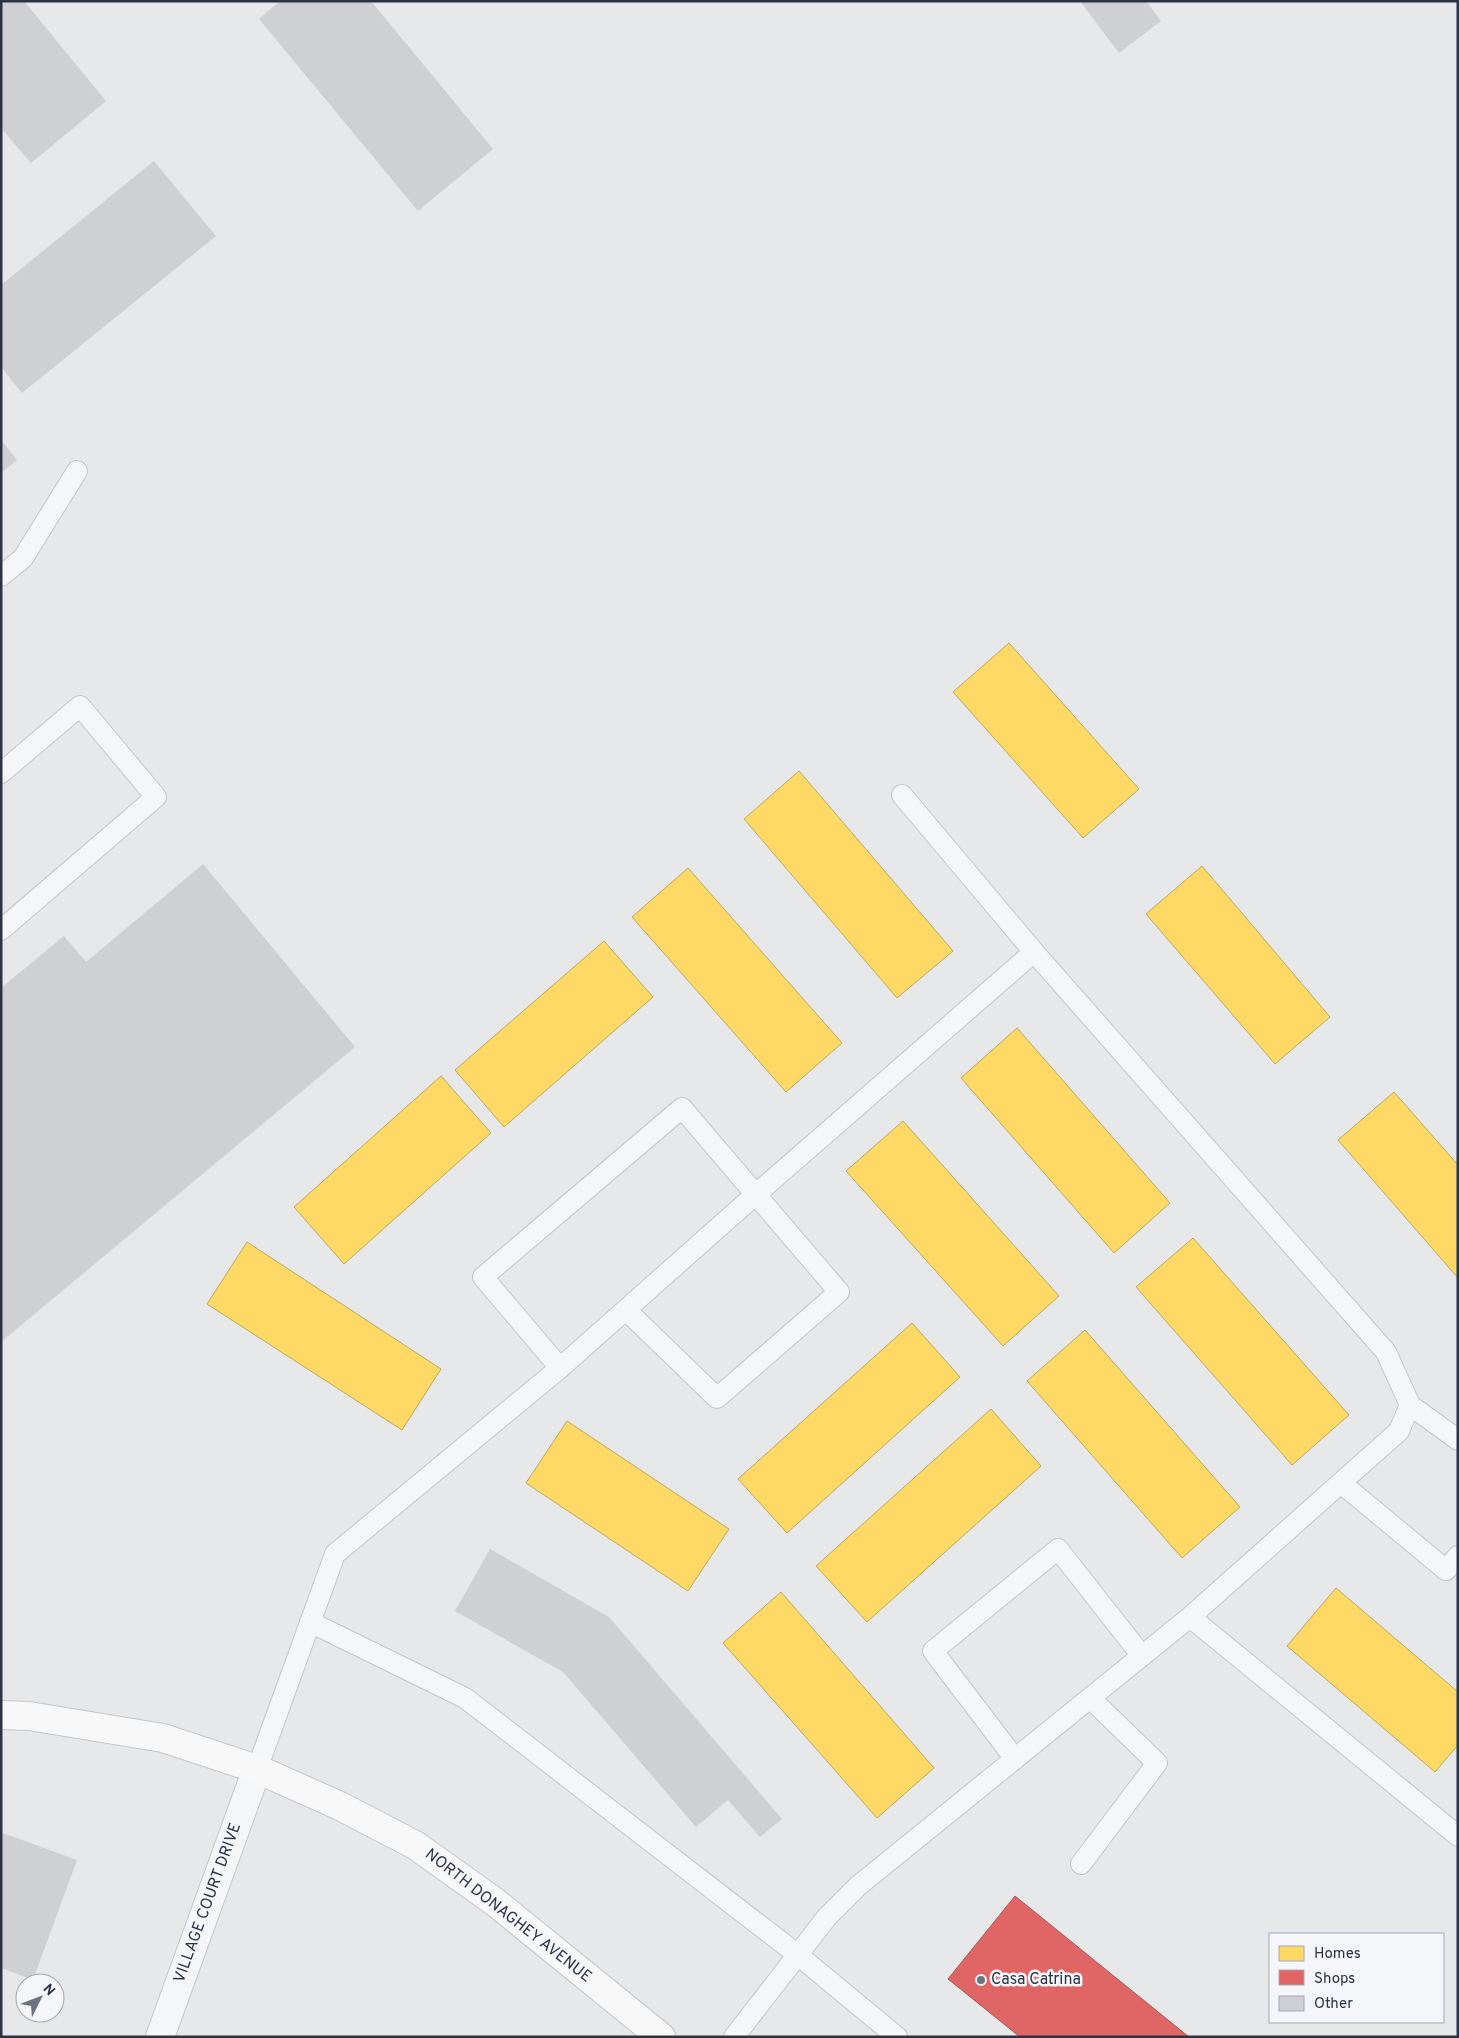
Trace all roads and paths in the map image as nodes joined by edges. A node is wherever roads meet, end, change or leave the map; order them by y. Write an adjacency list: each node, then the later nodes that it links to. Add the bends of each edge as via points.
1 (77, 471): 2 (lane, via 23,558)
2 (1, 576)
3 (1, 773): 5 (lane, via 80,706 156,796)
4 (902, 795): 6 (lane)
5 (1, 930)
6 (1034, 952): 7 (lane); 10 (lane, via 1386,1352)
7 (755, 1194): 8 (lane); 8 (lane, via 839,1292 717,1398); 9 (lane, via 682,1108 483,1277)
8 (626, 1310): 9 (lane)
9 (560, 1368): 15 (lane, via 335,1554)
10 (1410, 1405): 11 (lane); 12 (lane, via 1399,1431)
11 (1458, 1440)
12 (1341, 1483): 13 (lane, via 1446,1570); 14 (lane)
13 (1458, 1556)
14 (1190, 1617): 16 (lane); 21 (lane)
15 (310, 1622): 20 (lane); 23 (lane, via 465,1698)
16 (1142, 1656): 17 (lane); 19 (lane, via 1058,1549 933,1651)
17 (1090, 1698): 19 (lane); 22 (lane, via 1157,1763)
18 (1, 1716): 20 (street, NORTH DONAGHEY AVENUE, via 28,1716 163,1738)
19 (1015, 1759): 23 (lane, via 858,1886 827,1917)
20 (257, 1769): 24 (street, VILLAGE COURT DRIVE); 25 (street, NORTH DONAGHEY AVENUE, via 340,1806 415,1845 494,1902)
21 (1458, 1836)
22 (1081, 1864)
23 (798, 1955): 26 (lane); 27 (lane)
24 (160, 2037)
25 (661, 2037)
26 (734, 2037)
27 (897, 2037)

